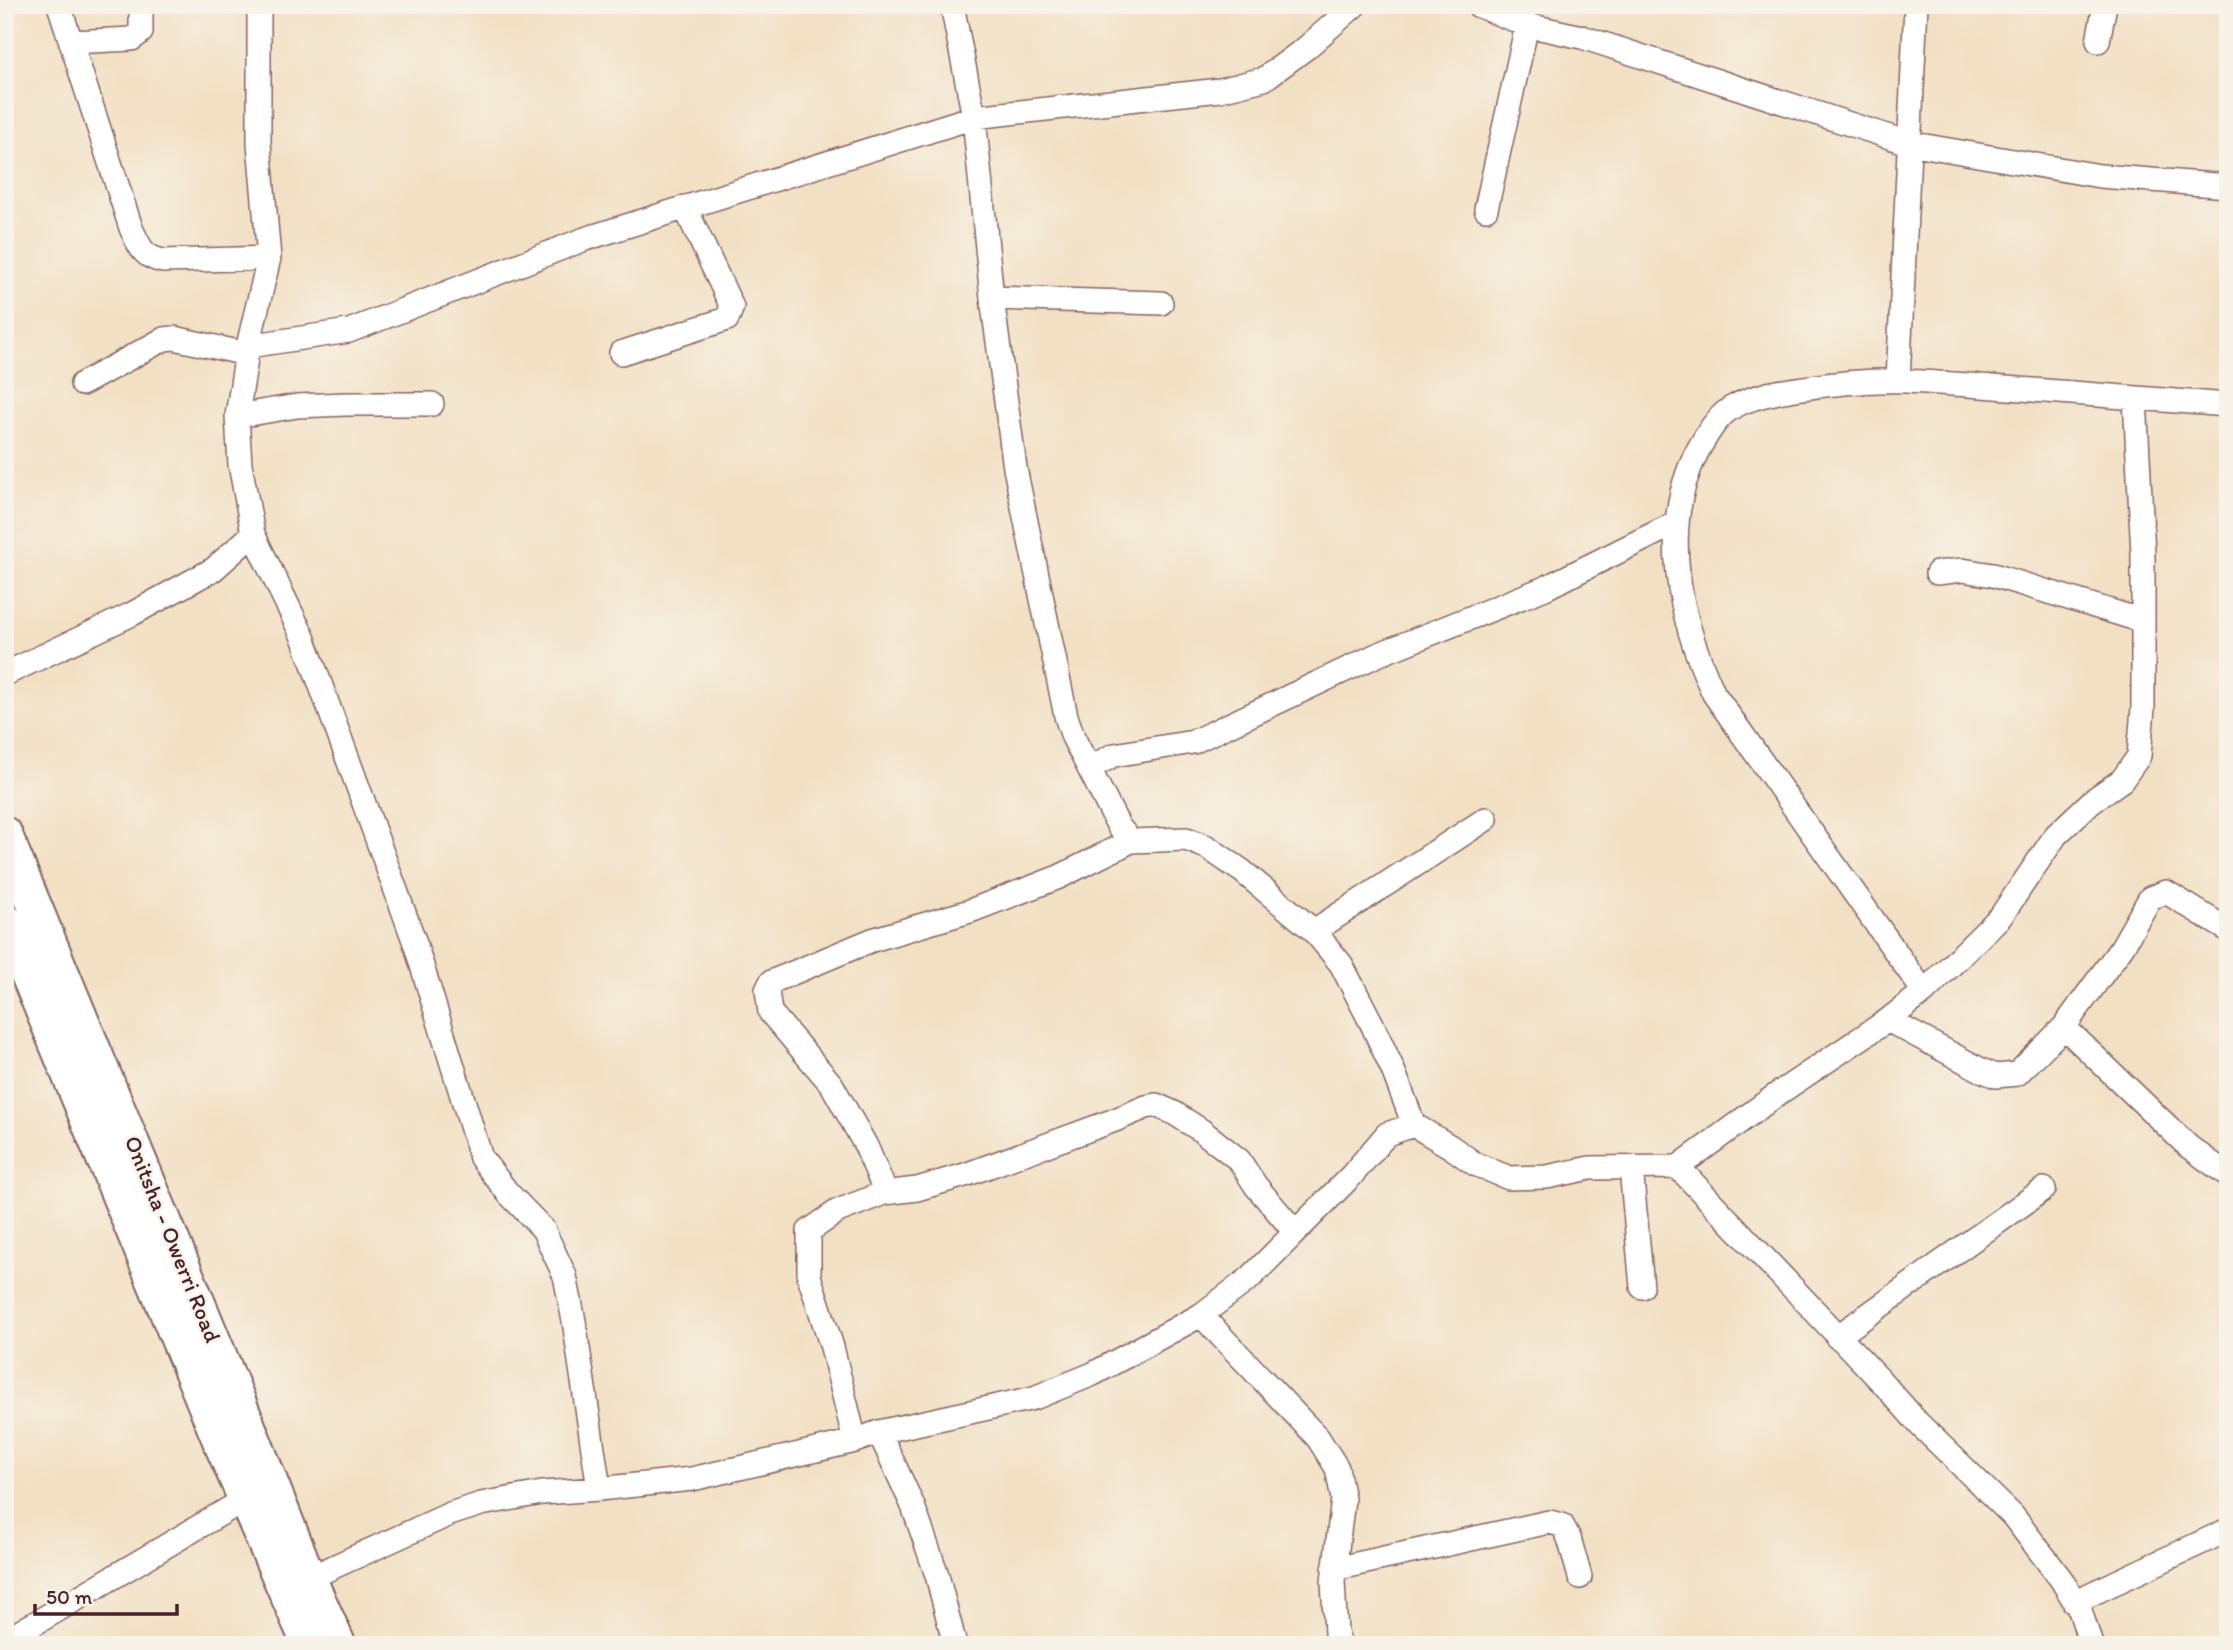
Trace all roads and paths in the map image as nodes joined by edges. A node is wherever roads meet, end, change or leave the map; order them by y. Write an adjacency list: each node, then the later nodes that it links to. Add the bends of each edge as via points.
1 (59, 5): 11 (street)
2 (141, 5): 11 (street, via 141,32 132,40)
3 (259, 5): 17 (street, via 259,142)
4 (953, 5): 12 (street)
5 (1355, 5): 12 (street, via 1264,79 1220,90)
6 (1477, 5): 9 (street)
7 (1916, 5): 13 (street)
8 (2105, 5): 10 (street)
9 (1527, 25): 13 (street, via 1582,37); 16 (street)
10 (2098, 41)
11 (71, 42): 17 (street, via 141,249 152,259 163,261)
12 (974, 117): 15 (street); 18 (street)
13 (1908, 142): 14 (street, via 2100,176); 22 (street)
14 (2228, 186)
15 (685, 207): 20 (street, via 585,239 349,331); 21 (street, via 732,307 727,319)
16 (1486, 209)
17 (269, 258): 20 (street)
18 (992, 298): 19 (street); 33 (street, via 1028,534 1066,716)
19 (1161, 303)
20 (248, 350): 23 (street, via 164,339); 27 (street)
21 (621, 353)
22 (1898, 381): 24 (street); 28 (street, via 1815,386 1733,406 1709,429 1695,456)
23 (82, 384)
24 (2135, 398): 26 (street); 31 (street)
25 (432, 404): 27 (street, via 297,406)
26 (2228, 405)
27 (237, 416): 29 (street)
28 (1676, 523): 33 (street, via 1545,588 1377,655 1193,742 1114,755); 40 (street, via 1677,565 1686,610 1700,664 1714,694)
29 (253, 534): 32 (street, via 214,569); 55 (street, via 303,637 395,887 481,1158 543,1229 565,1276)
30 (1937, 573): 31 (street, via 1962,570 1993,575)
31 (2143, 621): 40 (street, via 2139,756 2122,780 2056,835 2001,916)
32 (5, 674)
33 (1089, 768): 36 (street)
34 (1486, 819): 39 (street)
35 (5, 834): 60 (highway, Onitsha - Owerri Road)
36 (1131, 841): 39 (street, via 1186,839 1207,847); 48 (street, via 1059,877 970,911 872,940 771,982 767,990 771,1012 832,1084 866,1146)
37 (5, 920): 56 (highway, Onitsha - Owerri Road)
38 (2228, 930): 42 (street, via 2166,892 2150,898 2122,947)
39 (1314, 931): 43 (street, via 1341,964 1372,1024)
40 (1924, 992): 41 (street)
41 (1888, 1020): 42 (street, via 1996,1076 2018,1074); 44 (street)
42 (2064, 1027): 46 (street, via 2189,1147)
43 (1414, 1125): 45 (street, via 1475,1164 1509,1178); 49 (street, via 1387,1134)
44 (1678, 1167): 45 (street); 52 (street)
45 (1631, 1168): 50 (street)
46 (2228, 1175)
47 (2044, 1189): 52 (street)
48 (884, 1193): 49 (street, via 965,1175 1156,1105 1202,1131 1239,1160); 54 (street, via 838,1210 808,1231 809,1276)
49 (1295, 1232): 51 (street, via 1250,1278)
50 (1642, 1287)
51 (1201, 1314): 53 (street, via 1093,1374 1034,1398); 58 (street, via 1318,1438 1336,1468 1342,1499)
52 (1837, 1337): 61 (street, via 2013,1516)
53 (879, 1432): 54 (street); 65 (street, via 913,1506)
54 (855, 1441): 55 (street, via 692,1479)
55 (599, 1489): 60 (street, via 481,1504)
56 (244, 1500): 62 (street); 63 (highway, Onitsha - Owerri Road)
57 (2228, 1530): 61 (street)
58 (1334, 1569): 59 (street, via 1549,1522 1562,1525); 66 (street)
59 (1580, 1577)
60 (309, 1578): 64 (highway, Onitsha - Owerri Road)
61 (2074, 1602): 67 (street)
62 (5, 1641)
63 (309, 1645)
64 (339, 1645)
65 (955, 1645)
66 (1340, 1645)
67 (2091, 1645)

